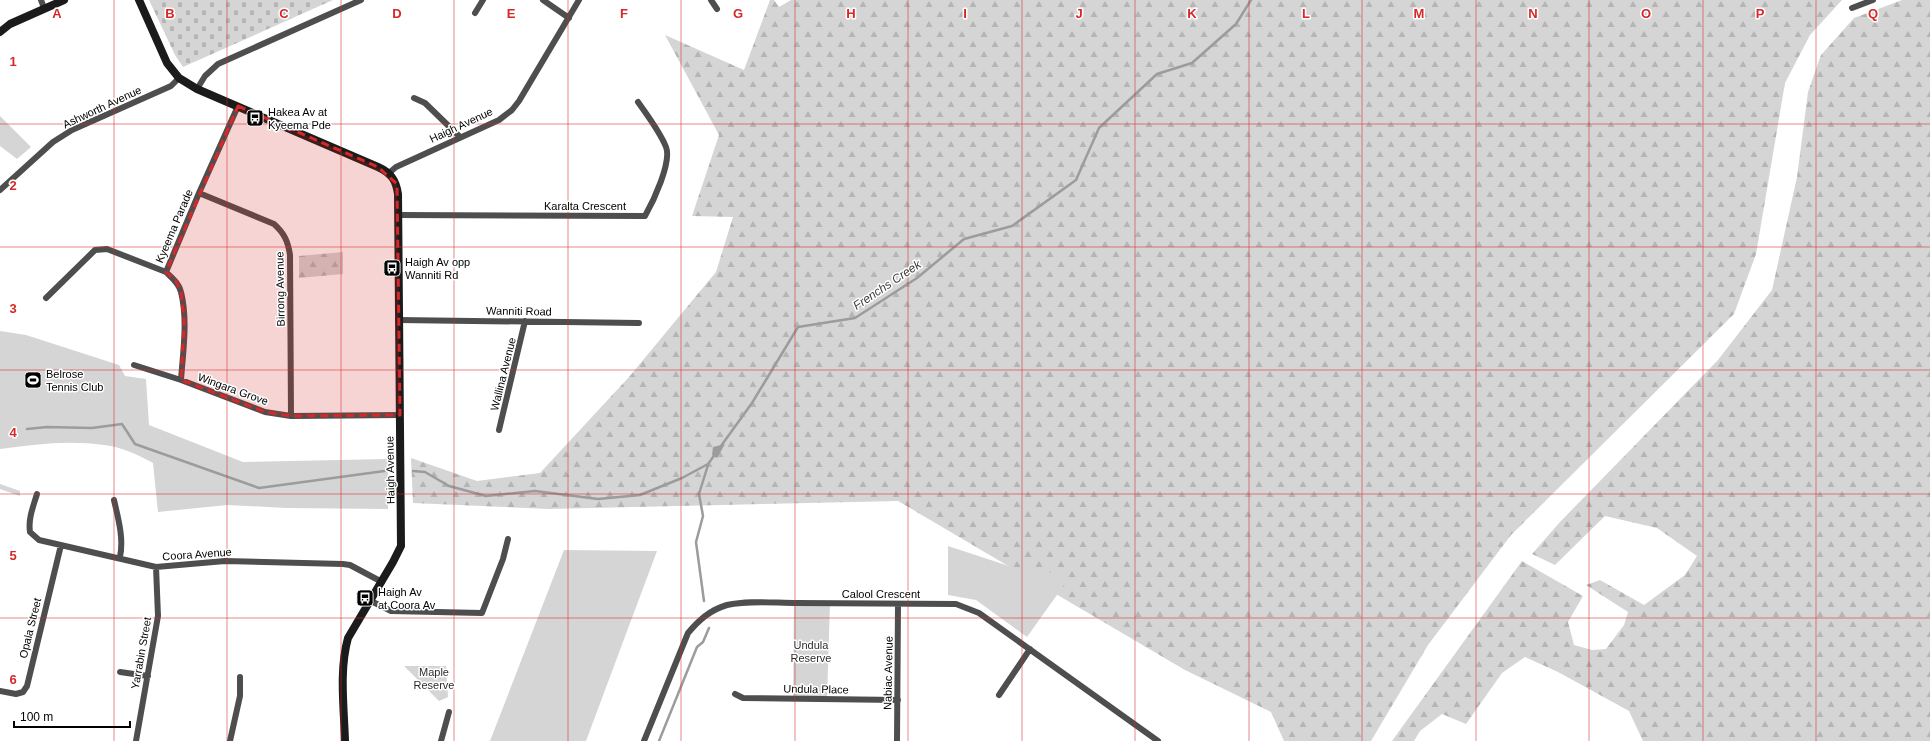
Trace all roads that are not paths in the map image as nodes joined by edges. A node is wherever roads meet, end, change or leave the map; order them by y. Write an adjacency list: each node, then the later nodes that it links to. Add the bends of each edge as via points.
1 (41, 0): 10 (street)
2 (64, 0): 10 (street)
3 (138, 0): 16 (street, via 167,63)
4 (361, 0): 17 (street, via 218,64)
5 (483, 0): 13 (street)
6 (543, 0): 14 (street)
7 (579, 0): 14 (street, Haigh Avenue)
8 (711, 0): 12 (street)
9 (1873, 0): 11 (street)
10 (44, 8): 15 (street, via 10,24)
11 (1852, 8)
12 (717, 9)
13 (475, 13)
14 (569, 18): 21 (street, Haigh Avenue, via 512,110 499,120)
15 (0, 32)
16 (179, 78): 17 (street); 23 (street, Ashworth Avenue, via 171,86 72,130 53,142)
17 (197, 88): 20 (street)
18 (414, 98): 21 (street, via 425,103)
19 (638, 102): 25 (street, Karalta Crescent, via 666,147 667,157 653,203 645,216)
20 (238, 106): 22 (street); 24 (street, Kyeema Parade)
21 (460, 137): 22 (street, Haigh Avenue, via 396,167)
22 (389, 173): 25 (street, Haigh Avenue, via 397,184)
23 (0, 190)
24 (199, 192): 26 (street, Kyeema Parade); 34 (street, Birrong Avenue, via 274,224 288,243)
25 (398, 215): 28 (street, Haigh Avenue)
26 (166, 272): 27 (street, via 107,249 95,250); 32 (street, Kyeema Parade, via 176,281 181,292 184,322)
27 (46, 298)
28 (398, 320): 29 (street, Wanniti Road); 33 (street, Haigh Avenue)
29 (525, 321): 30 (street, Wanniti Road); 35 (street, Wallina Avenue)
30 (639, 322)
31 (134, 365): 32 (street, Wingara Grove)
32 (182, 380): 34 (street, Wingara Grove, via 265,412)
33 (400, 415): 34 (street, Wingara Grove); 42 (street, Haigh Avenue, via 401,546)
34 (291, 416)
35 (499, 430)
36 (37, 494): 39 (street, Coora Avenue, via 30,518 30,532 39,540)
37 (114, 500): 40 (street, via 120,526)
38 (508, 539): 43 (street, via 482,613 391,611)
39 (61, 545): 40 (street, Coora Avenue); 49 (street, Opala Street, via 27,686 23,692 16,694)
40 (120, 558): 41 (street, Coora Avenue)
41 (156, 567): 42 (street, Coora Avenue, via 225,561 343,564 350,565); 47 (street, Yarrabin Street, via 158,616)
42 (382, 582): 43 (street, Haigh Avenue)
43 (371, 601): 56 (street, Haigh Avenue, via 348,638 345,650)
44 (898, 605): 45 (street, Calool Crescent, via 956,604 979,613); 52 (street, Nabiac Avenue); 58 (street, Calool Crescent, via 743,603 712,610 698,620 688,633)
45 (1030, 650): 51 (street); 60 (street, Calool Crescent)
46 (120, 672): 47 (street)
47 (148, 676): 54 (street, Yarrabin Street)
48 (240, 677): 55 (street, via 240,696)
49 (0, 690)
50 (735, 694): 52 (street, Undula Place, via 744,698)
51 (999, 695)
52 (898, 700): 59 (street, Nabiac Avenue)
53 (449, 712): 57 (street)
54 (136, 741)
55 (230, 741)
56 (344, 741)
57 (441, 741)
58 (644, 741)
59 (897, 741)
60 (1158, 741)

